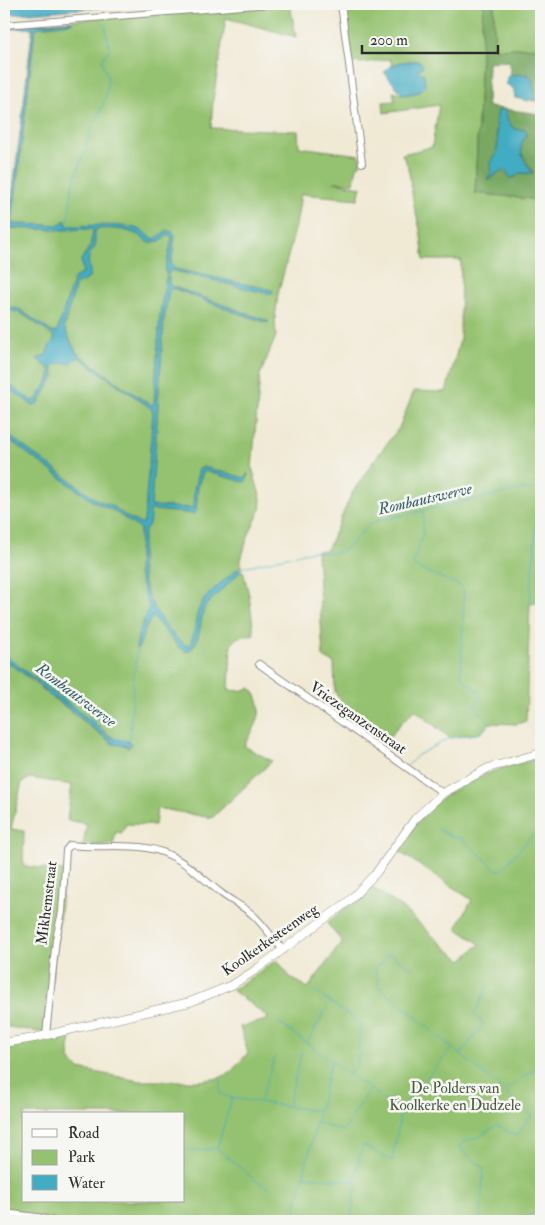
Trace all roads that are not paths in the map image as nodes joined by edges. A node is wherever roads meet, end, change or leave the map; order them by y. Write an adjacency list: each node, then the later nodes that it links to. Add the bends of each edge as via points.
1 (269, 4): 3 (street)
2 (341, 4): 4 (street)
3 (4, 25)
4 (362, 163)
5 (258, 664): 7 (street, Vriezeganzenstraat)
6 (541, 753): 7 (main road, Koolkerkesteenweg, via 488,768)
7 (443, 793): 8 (main road, Koolkerkesteenweg, via 421,813 367,884)
8 (283, 950): 9 (main road, Koolkerkesteenweg, via 232,985 190,1002); 9 (street, Mikhemstraat, via 254,916 175,857 147,848 121,845 70,845 66,850 62,912)
9 (46, 1035): 10 (main road, Koolkerkesteenweg)
10 (4, 1043)
11 (4, 1213): 12 (street)
12 (54, 1221)

